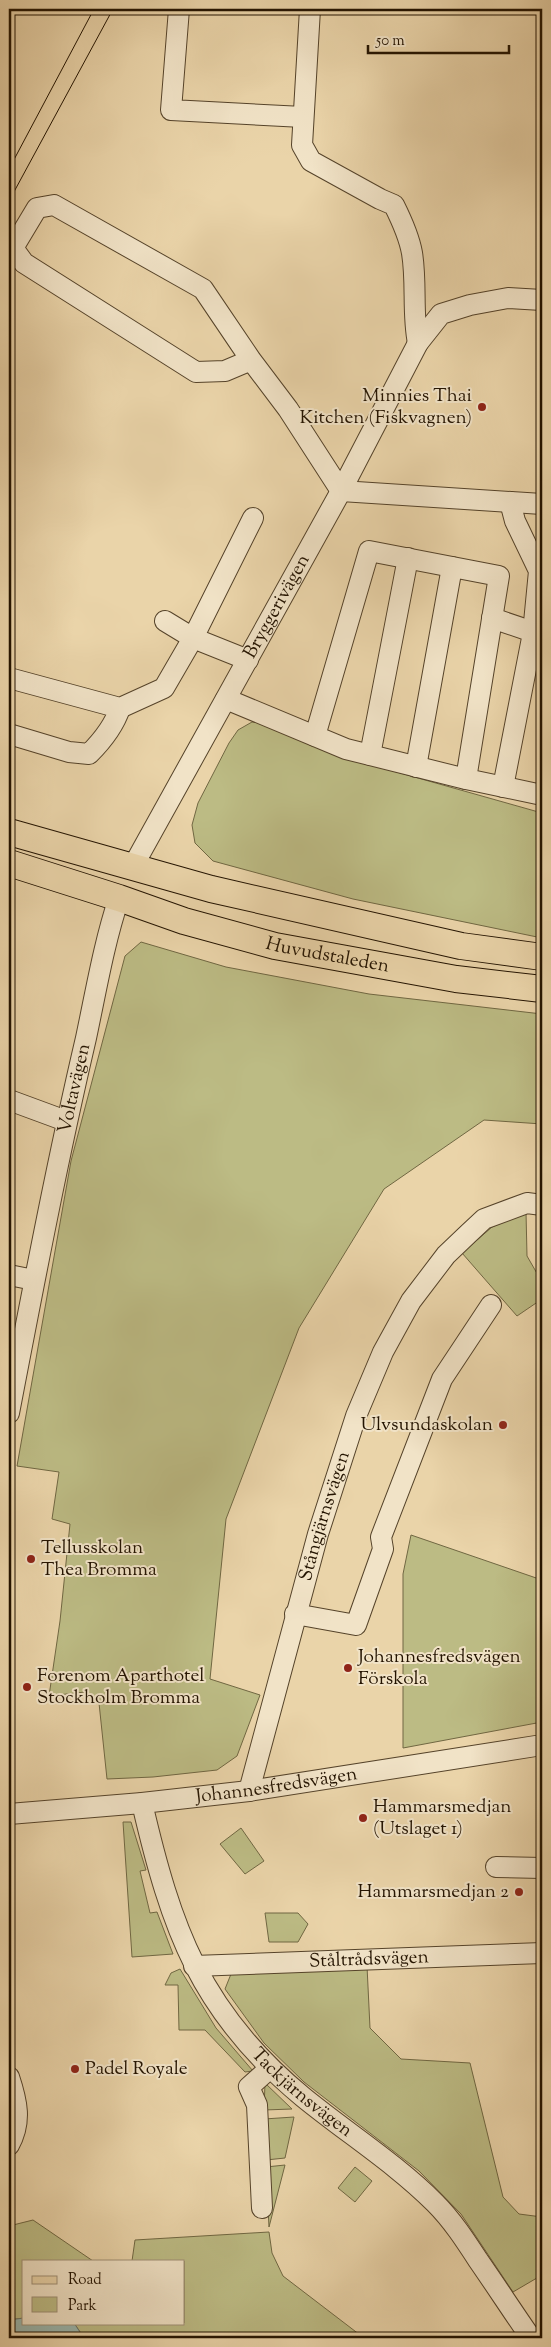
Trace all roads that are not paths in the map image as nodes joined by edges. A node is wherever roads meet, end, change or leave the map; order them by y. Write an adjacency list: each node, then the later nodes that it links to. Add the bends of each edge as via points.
1 (179, 9): 3 (street, via 171,110)
2 (310, 9): 3 (street)
3 (303, 117): 5 (street, via 302,145 311,161 394,205 412,254)
4 (542, 300): 5 (street, Bryggerivägen, via 508,298 441,314)
5 (418, 343): 7 (street, Bryggerivägen)
6 (251, 360): 6 (street, via 202,289 54,205 37,208 14,248 24,263 196,372 225,370); 7 (street, via 288,409)
7 (341, 491): 8 (street); 17 (street, Bryggerivägen)
8 (510, 502): 9 (street); 15 (street, via 539,571)
9 (542, 504)
10 (253, 518): 16 (street)
11 (408, 558): 12 (street); 22 (street, via 369,551); 23 (street)
12 (452, 567): 13 (street, via 499,576); 24 (street)
13 (492, 618): 15 (street); 25 (street)
14 (165, 621): 16 (street)
15 (537, 634): 26 (street)
16 (193, 638): 17 (street); 20 (street, via 164,688)
17 (248, 660): 19 (street, Bryggerivägen)
18 (9, 678): 20 (street)
19 (226, 699): 22 (street); 30 (street, Bryggerivägen)
20 (120, 708): 21 (street, via 106,734 89,754 69,752)
21 (9, 734)
22 (315, 736): 23 (street)
23 (370, 755): 24 (street)
24 (416, 767): 25 (street)
25 (466, 779): 26 (street)
26 (502, 787): 27 (street)
27 (542, 795)
28 (9, 832): 30 (main road, Huvudstaleden)
29 (9, 863): 31 (main road, Huvudstaleden)
30 (132, 868): 31 (main road); 32 (main road, Huvudstaleden, via 461,946)
31 (119, 898): 33 (main road, Huvudstaleden, via 184,921 275,946 456,979); 35 (street, Voltavägen, via 107,937)
32 (542, 957)
33 (542, 990)
34 (9, 1100): 35 (street)
35 (66, 1121): 38 (street, Voltavägen)
36 (542, 1205): 41 (street, Stångjärnsvägen, via 526,1203 484,1219 446,1255 411,1301 383,1352 356,1416)
37 (9, 1275): 38 (street)
38 (34, 1280): 40 (street, Voltavägen)
39 (491, 1305): 41 (street, via 442,1379 382,1537 383,1549 356,1625)
40 (9, 1413)
41 (295, 1614): 43 (street, Stångjärnsvägen)
42 (542, 1745): 43 (street, Johannesfredsvägen)
43 (249, 1791): 44 (street, Johannesfredsvägen)
44 (142, 1803): 45 (street, Johannesfredsvägen); 49 (street, Tackjärnsvägen, via 164,1892)
45 (9, 1814)
46 (496, 1868): 47 (street)
47 (542, 1868)
48 (542, 1953): 49 (street, Ståltrådsvägen)
49 (194, 1966): 50 (street, Tackjärnsvägen, via 225,2016)
50 (270, 2068): 53 (street, via 249,2088 257,2105); 54 (street, Tackjärnsvägen, via 412,2180 434,2202 449,2218)
51 (9, 2076): 52 (street, via 19,2117)
52 (9, 2146)
53 (262, 2208)
54 (531, 2338)

